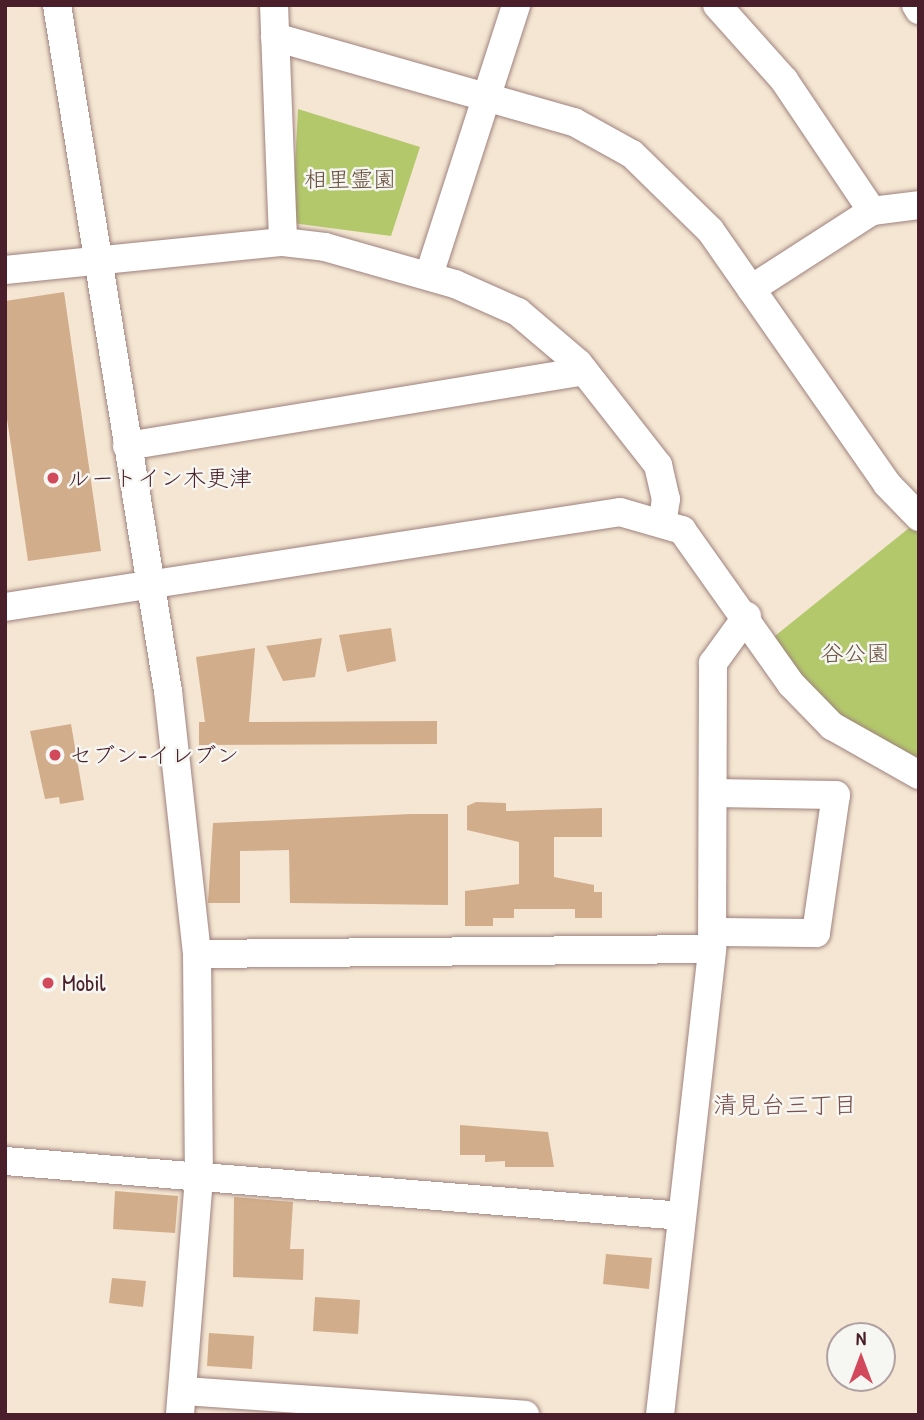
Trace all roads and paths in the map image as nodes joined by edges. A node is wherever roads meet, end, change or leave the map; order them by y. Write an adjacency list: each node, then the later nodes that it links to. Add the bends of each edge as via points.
1 (57, 5): 12 (street)
2 (274, 5): 7 (street)
3 (516, 5): 8 (street)
4 (717, 5): 10 (street, via 784,80)
5 (916, 5): 6 (street)
6 (919, 10)
7 (275, 37): 8 (street); 11 (street)
8 (487, 94): 14 (street); 15 (street, via 575,122 632,154 710,230)
9 (919, 205): 10 (street)
10 (872, 211): 15 (street)
11 (283, 243): 12 (street); 14 (street, via 324,247)
12 (97, 258): 13 (street); 17 (street)
13 (5, 270)
14 (429, 275): 16 (street, via 518,312)
15 (751, 289): 18 (street, via 887,484)
16 (584, 371): 17 (street); 19 (street, via 657,465 666,499)
17 (127, 446): 20 (street)
18 (919, 517)
19 (662, 523): 20 (street, via 620,512 585,516); 22 (street, via 682,530)
20 (149, 584): 21 (street); 26 (street, via 174,732)
21 (5, 607)
22 (747, 616): 23 (street, via 791,684 832,726); 24 (street, via 713,663)
23 (919, 775)
24 (713, 793): 25 (street); 25 (street, via 836,795 816,933)
25 (712, 941): 26 (street); 29 (street)
26 (197, 954): 28 (street)
27 (5, 1161): 28 (street)
28 (198, 1178): 29 (street); 30 (street)
29 (682, 1216): 32 (street)
30 (182, 1403): 31 (street)
31 (525, 1415)
32 (660, 1415)

